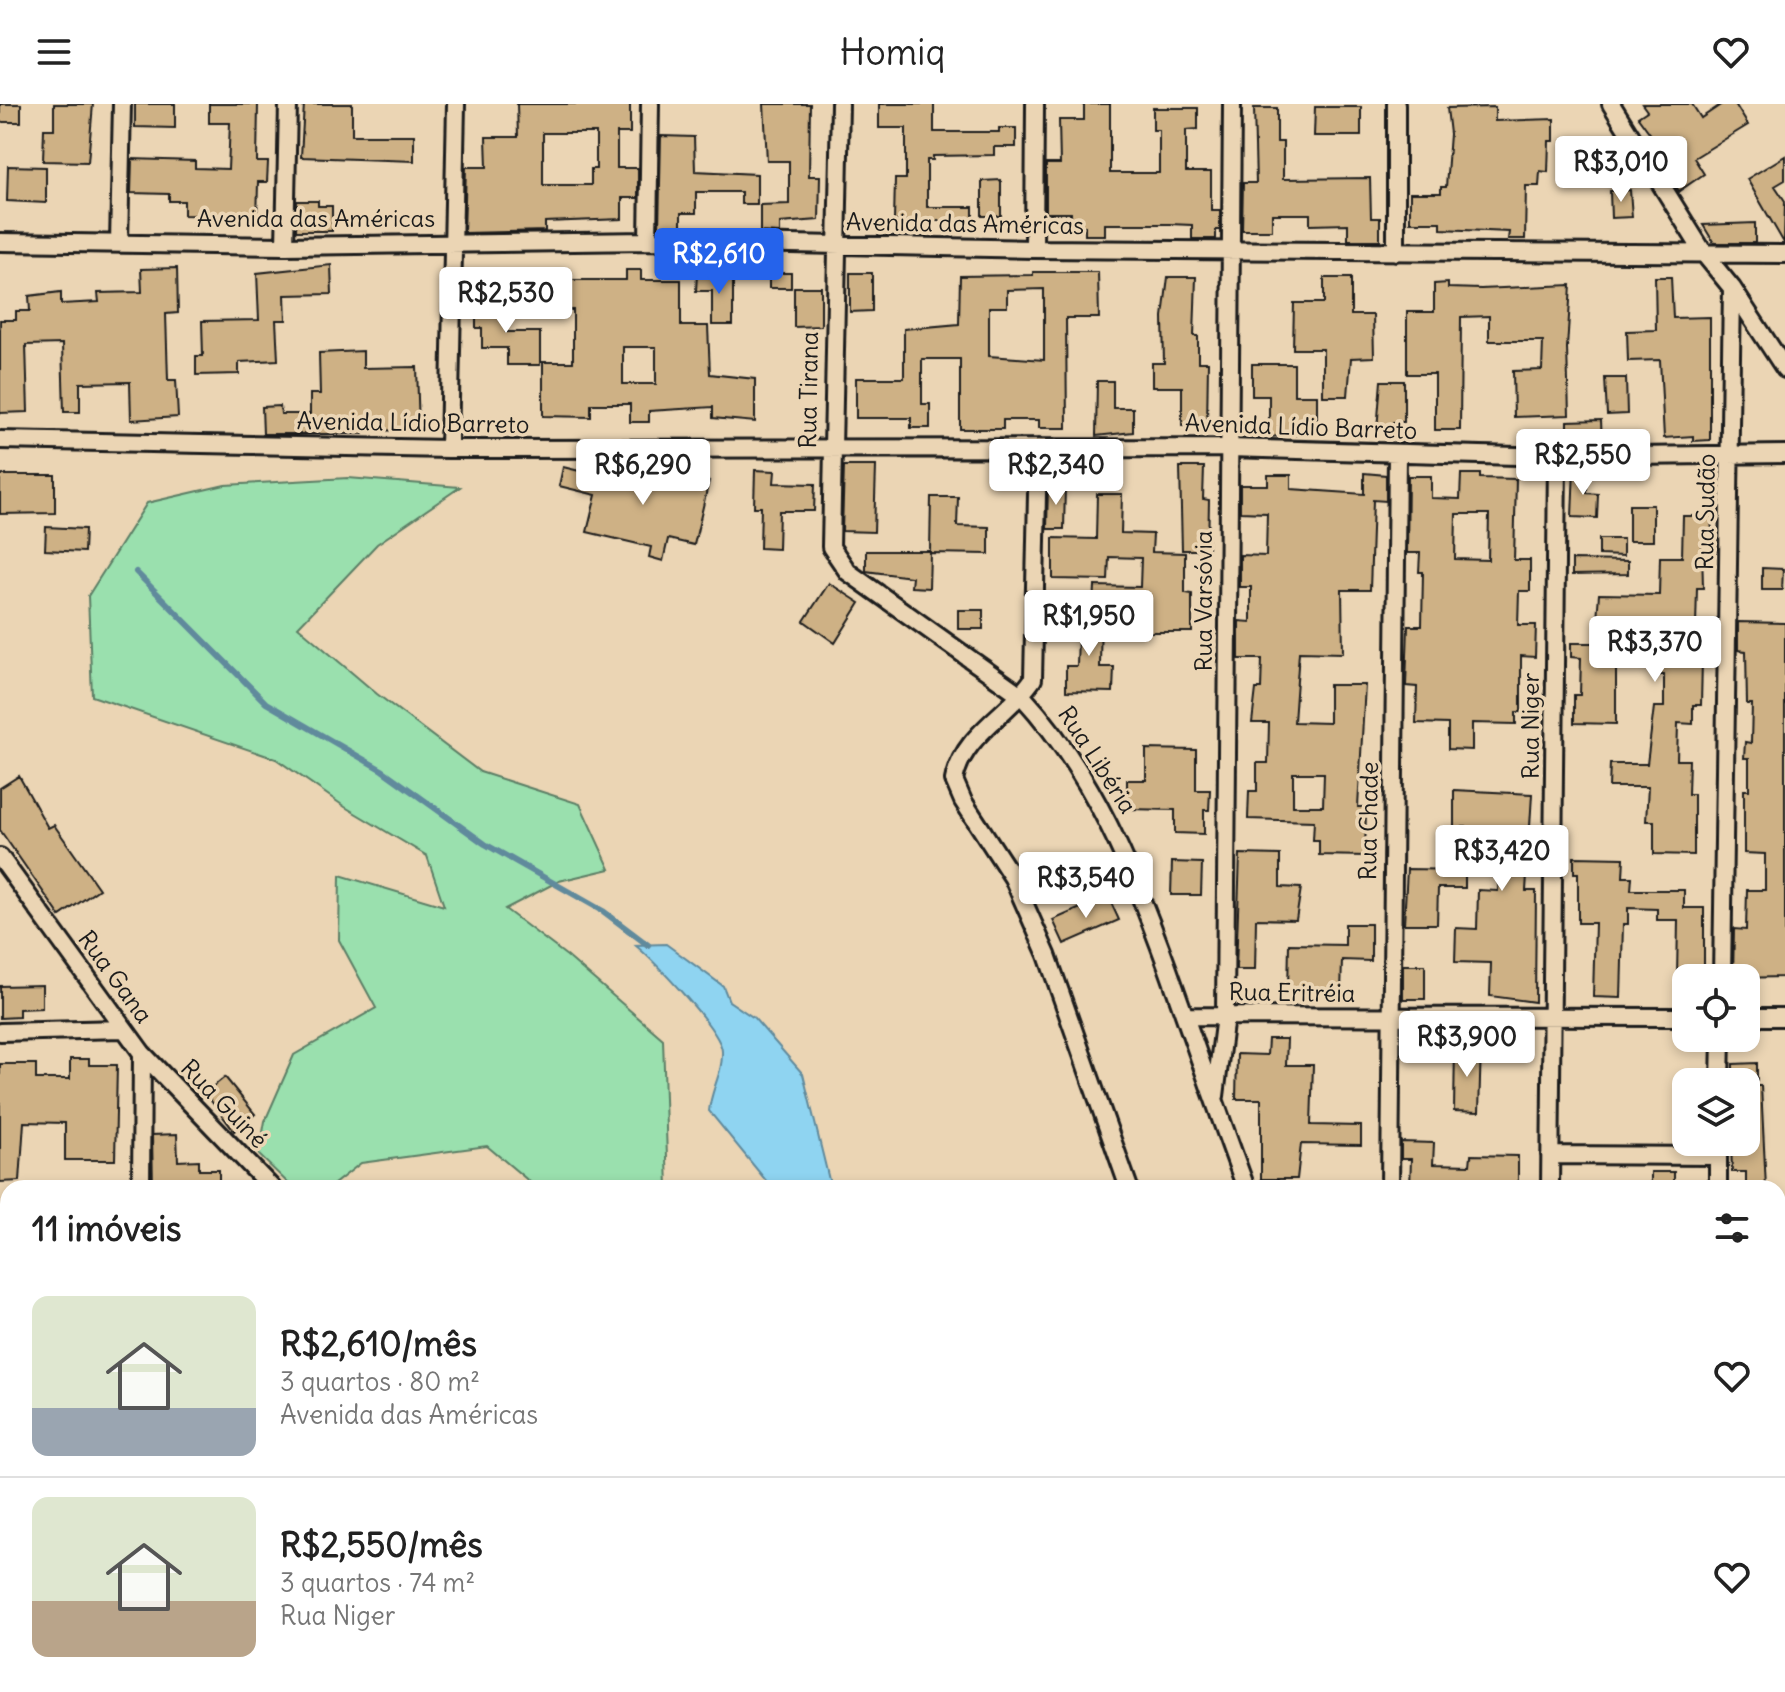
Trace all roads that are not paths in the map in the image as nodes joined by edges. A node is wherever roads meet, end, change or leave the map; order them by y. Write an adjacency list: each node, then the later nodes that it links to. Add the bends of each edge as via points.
1 (122, 104): 13 (street)
2 (288, 104): 14 (street)
3 (456, 104): 12 (street)
4 (650, 104): 10 (street)
5 (840, 104): 15 (street, Rua Tirana)
6 (1035, 104): 16 (street)
7 (1232, 104): 17 (street, Rua Varsóvia)
8 (1396, 104): 18 (street)
9 (1611, 104): 20 (street)
10 (648, 241): 12 (street, Avenida das Américas); 15 (street, Avenida das Américas)
11 (0, 242): 13 (street, Avenida das Américas)
12 (455, 242): 14 (street, Avenida das Américas); 27 (street)
13 (119, 243): 14 (street, Avenida das Américas)
14 (285, 246)
15 (835, 246): 16 (street, Avenida das Américas); 24 (street, Rua Tirana)
16 (1034, 249): 17 (street, Avenida das Américas)
17 (1231, 250): 18 (street, Avenida das Américas); 26 (street, Rua Varsóvia)
18 (1396, 252): 20 (street, Avenida das Américas)
19 (1785, 254): 20 (street, Avenida das Américas)
20 (1705, 255): 21 (street)
21 (1732, 288): 22 (street); 29 (street, Rua Sudão)
22 (1785, 369)
23 (0, 440): 27 (street, Avenida Lídio Barreto)
24 (832, 448): 25 (street, Avenida Lídio Barreto); 27 (street, Avenida Lídio Barreto); 32 (street, Rua Tirana)
25 (1038, 448): 26 (street, Avenida Lídio Barreto); 33 (street, via 1033,679)
26 (1229, 448): 28 (street, Avenida Lídio Barreto); 37 (street, Rua Varsóvia)
27 (449, 449)
28 (1397, 454): 31 (street, Avenida Lídio Barreto); 41 (street, Rua Chade)
29 (1731, 454): 30 (street, Avenida Lídio Barreto); 31 (street, Avenida Lídio Barreto); 35 (street, Rua Sudão)
30 (1785, 454)
31 (1557, 457): 42 (street, Rua Niger)
32 (830, 532): 33 (street, Rua Libéria, via 836,559 848,572)
33 (1022, 696): 36 (street, Rua Libéria, via 1072,760 1118,839); 52 (street, via 969,744 957,766 957,790 1013,878 1047,955)
34 (0, 857): 43 (street, Rua Gana)
35 (1722, 964)
36 (1185, 1016): 37 (street, Rua Eritréia); 46 (street, Rua Libéria)
37 (1225, 1016): 41 (street, Rua Eritréia); 46 (street, Rua Varsóvia)
38 (1672, 1017): 42 (street, Rua Eritréia)
39 (1760, 1017): 40 (street)
40 (1785, 1017)
41 (1391, 1018): 42 (street, Rua Eritréia); 54 (street, Rua Chade)
42 (1553, 1019): 48 (street, Rua Niger)
43 (122, 1029): 44 (street); 45 (street, Rua Gana)
44 (0, 1032)
45 (142, 1053): 50 (street, Rua Gana); 51 (street, Rua Guiné)
46 (1214, 1097): 53 (street, Rua Libéria)
47 (1672, 1151): 48 (street)
48 (1550, 1155): 55 (street, Rua Niger)
49 (1718, 1156): 56 (street)
50 (141, 1180)
51 (264, 1180)
52 (1126, 1180)
53 (1243, 1180)
54 (1390, 1180)
55 (1550, 1180)
56 (1718, 1180)

